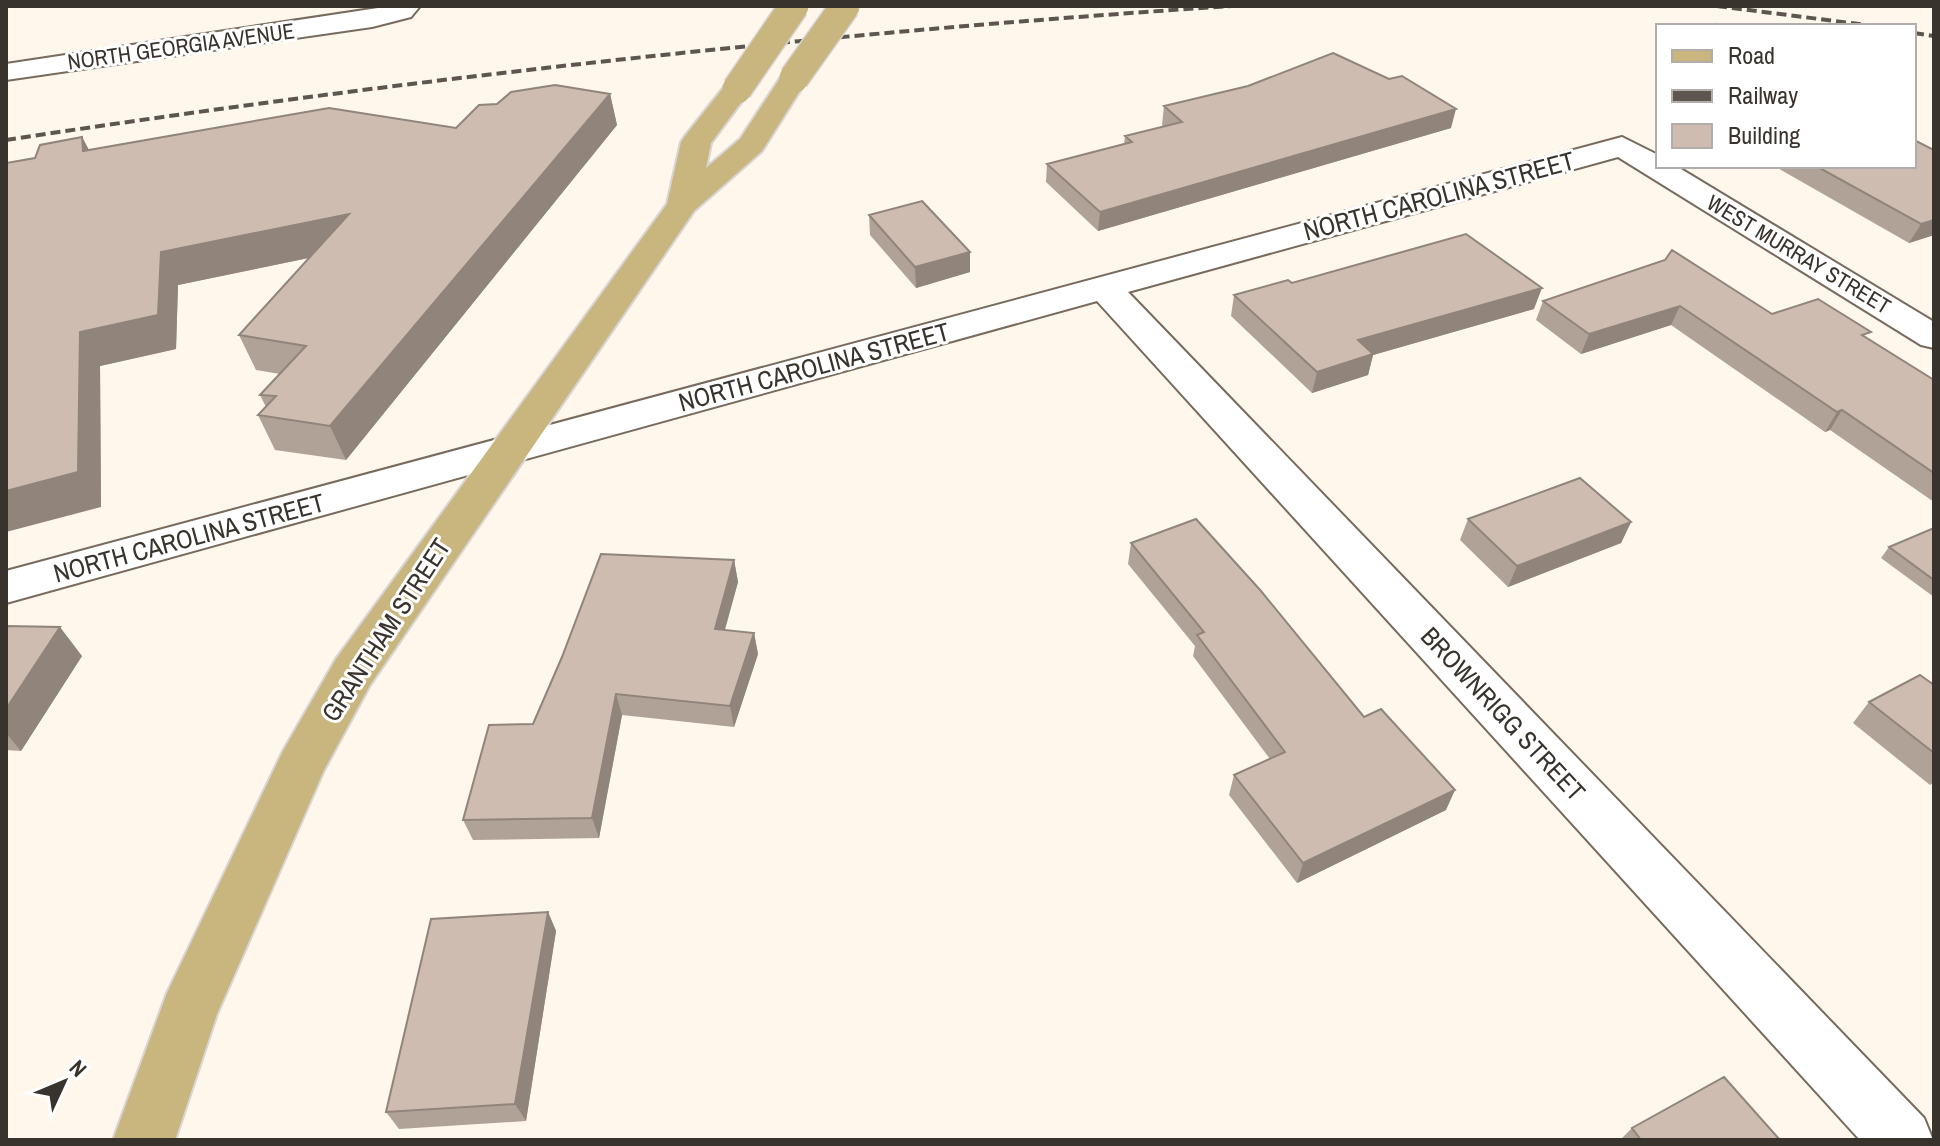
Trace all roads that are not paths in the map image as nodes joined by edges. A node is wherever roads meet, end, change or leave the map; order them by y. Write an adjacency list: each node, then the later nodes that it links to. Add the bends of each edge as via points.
1 (794, 6): 8 (main road, GRANTHAM STREET, bridge, via 696,142)
2 (845, 6): 8 (main road, GRANTHAM STREET, bridge, via 751,145)
3 (405, 8): 4 (street, NORTH GEORGIA AVENUE, via 372,19)
4 (6, 72)
5 (1622, 146): 6 (street, WEST MURRAY STREET); 9 (street, NORTH CAROLINA STREET)
6 (1656, 167)
7 (1658, 168): 10 (street, WEST MURRAY STREET)
8 (683, 204): 11 (main road, GRANTHAM STREET)
9 (1104, 288): 11 (street, NORTH CAROLINA STREET); 14 (street, BROWNRIGG STREET)
10 (1934, 337)
11 (507, 451): 12 (street, NORTH CAROLINA STREET); 13 (main road, GRANTHAM STREET, via 353,672 301,766 188,1013)
12 (6, 587)
13 (144, 1140)
14 (1902, 1140)

